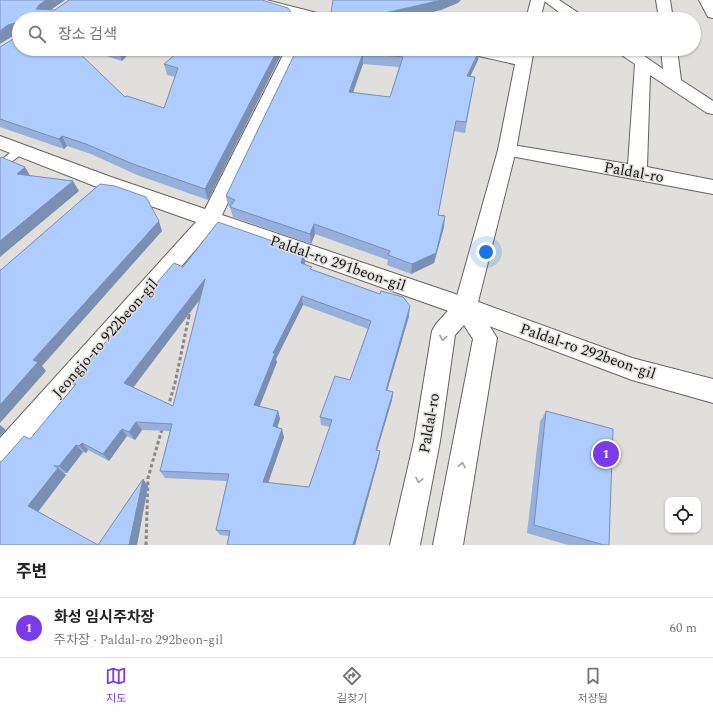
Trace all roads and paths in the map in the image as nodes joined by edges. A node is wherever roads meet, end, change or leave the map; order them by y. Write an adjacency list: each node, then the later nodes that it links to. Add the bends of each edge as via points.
1 (250, 0): 6 (street)
2 (538, 0): 8 (street)
3 (550, 0): 9 (street)
4 (663, 0): 10 (street)
5 (706, 0): 11 (street)
6 (295, 6): 7 (street)
7 (304, 12)
8 (535, 12)
9 (568, 12)
10 (665, 12)
11 (713, 14)
12 (291, 56): 27 (street)
13 (525, 56): 21 (street, Paldal-ro)
14 (634, 56): 16 (street)
15 (670, 56): 17 (street)
16 (643, 62): 17 (street); 23 (street)
17 (673, 82): 18 (street)
18 (713, 109)
19 (0, 142): 20 (street, Paldal-ro 291beon-gil)
20 (20, 150): 22 (lane); 24 (street, Paldal-ro 291beon-gil)
21 (507, 150): 23 (street, Paldal-ro); 29 (street, Paldal-ro)
22 (0, 166)
23 (637, 172): 25 (street, Paldal-ro)
24 (104, 182): 26 (street); 27 (street, Paldal-ro 291beon-gil)
25 (713, 187)
26 (87, 197)
27 (210, 219): 29 (street, Paldal-ro 291beon-gil); 33 (street, Jeongjo-ro 922beon-gil)
28 (190, 307): 31 (path)
29 (465, 307): 30 (street, Paldal-ro 292beon-gil, via 632,370); 35 (street, Paldal-ro, one-way to 35, via 444,331 427,441); 36 (street, one-way to 29, via 485,338)
30 (713, 391)
31 (167, 412)
32 (163, 427): 34 (path, via 148,478)
33 (0, 458)
34 (146, 545)
35 (404, 545)
36 (448, 545)

